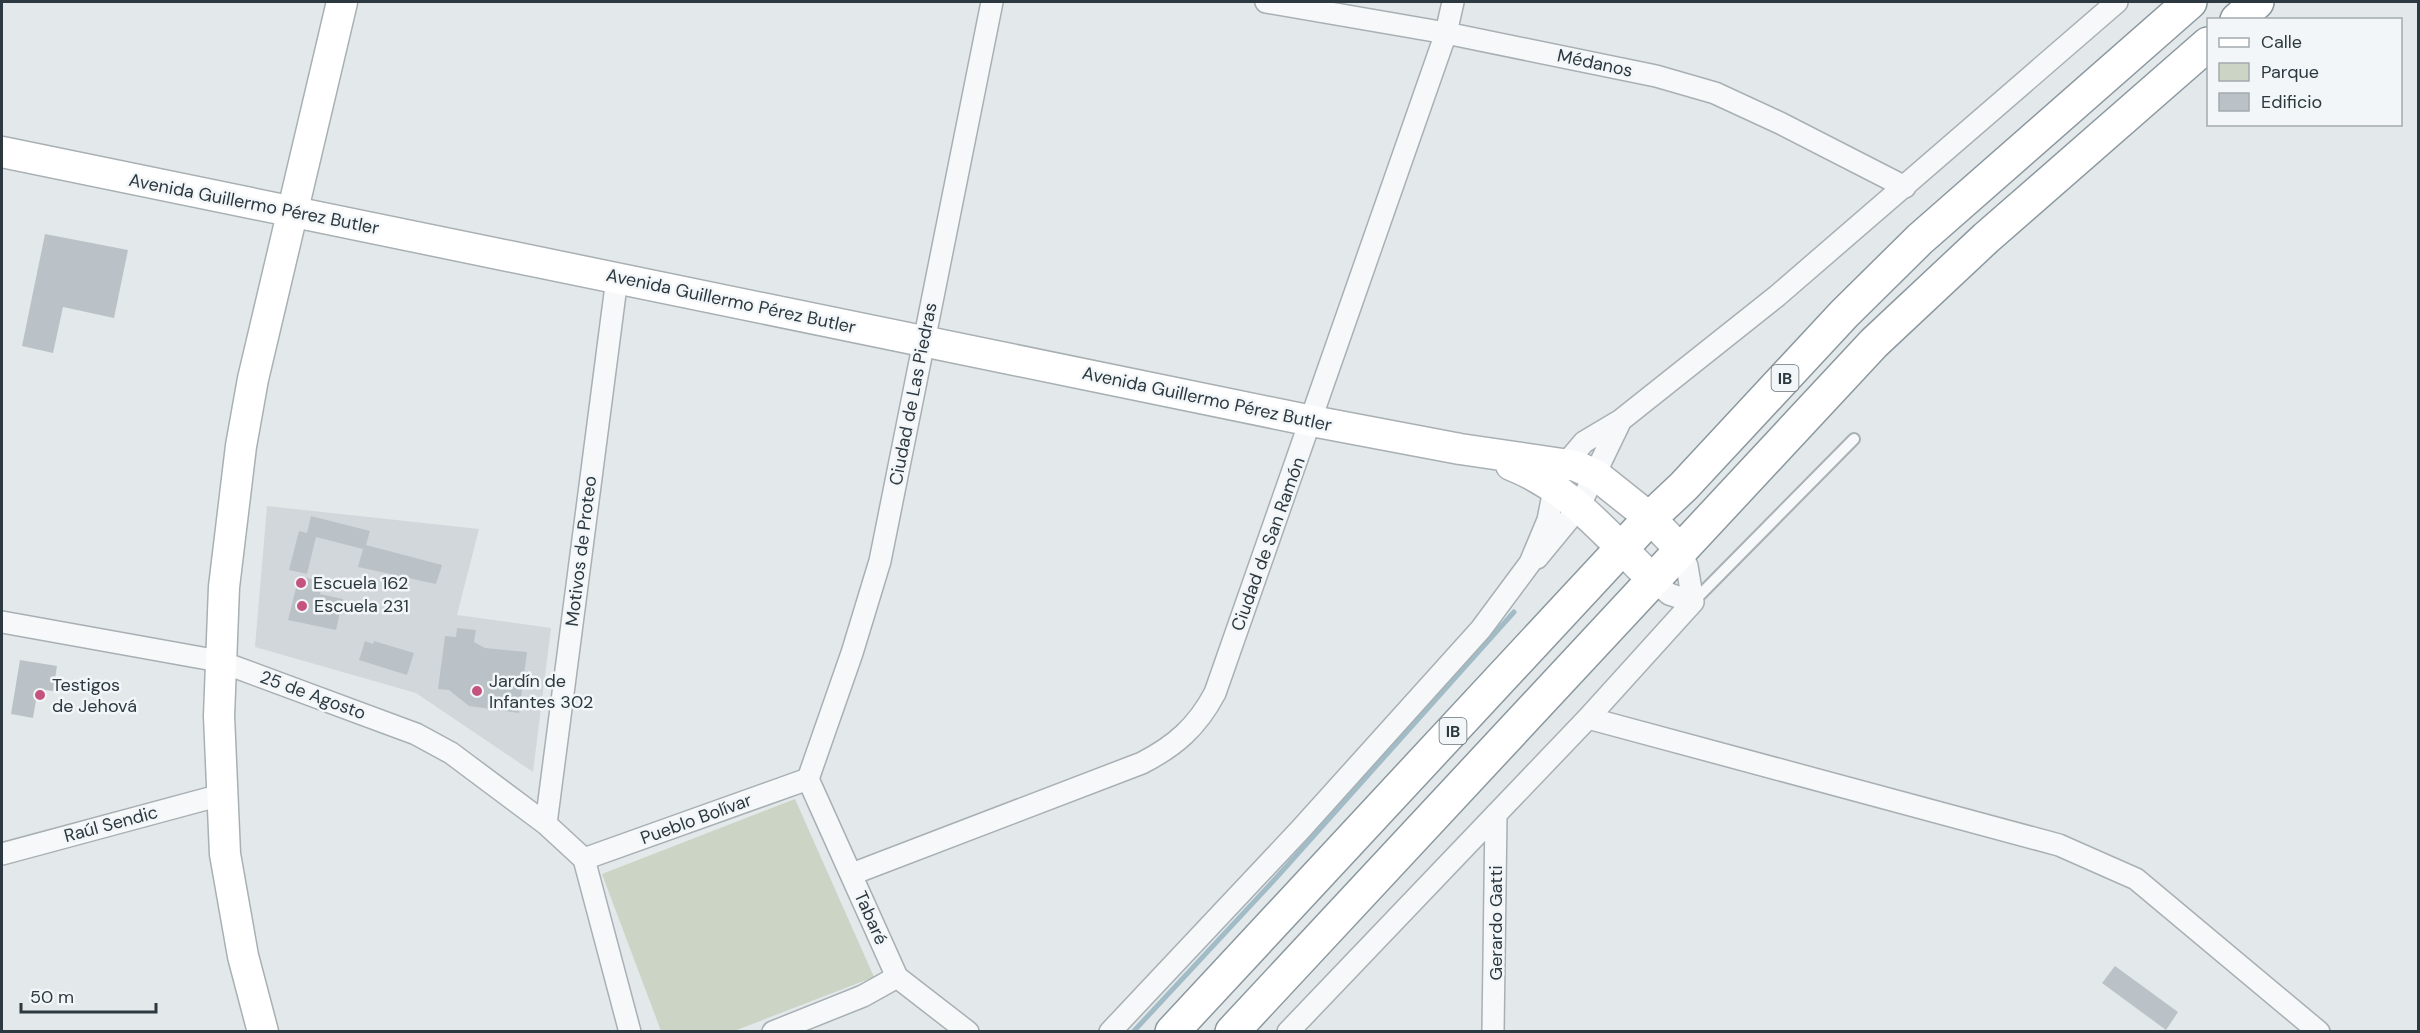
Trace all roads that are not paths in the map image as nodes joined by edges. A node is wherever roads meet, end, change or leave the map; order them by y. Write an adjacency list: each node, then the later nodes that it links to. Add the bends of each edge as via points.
1 (342, 2): 13 (street)
2 (992, 2): 15 (street, Ciudad de Las Piedras)
3 (1266, 2): 9 (street, Médanos)
4 (1453, 2): 9 (street, Ciudad de San Ramón)
5 (2117, 2): 12 (street)
6 (2190, 2): 22 (highway, IB, via 1920,239)
7 (2257, 2): 8 (highway)
8 (2239, 18)
9 (1446, 33): 12 (street, Médanos, via 1656,76 1715,93); 17 (street, Ciudad de San Ramón)
10 (2207, 45): 24 (highway, IB, via 1986,238 1874,343)
11 (2, 152): 13 (street, Avenida Guillermo Pérez Butler)
12 (1905, 187): 16 (street, via 1777,296)
13 (293, 211): 14 (street, Avenida Guillermo Pérez Butler); 29 (street, via 241,446)
14 (616, 278): 15 (street, Avenida Guillermo Pérez Butler); 34 (street, Motivos de Proteo)
15 (924, 340): 17 (street, Avenida Guillermo Pérez Butler); 31 (street, Ciudad de Las Piedras, via 880,561)
16 (1621, 420): 19 (street, via 1584,442); 20 (street)
17 (1312, 421): 19 (street, Avenida Guillermo Pérez Butler, via 1460,449); 37 (street, Ciudad de San Ramón, via 1215,693 1203,716 1185,736 1142,764)
18 (1854, 439): 27 (lane)
19 (1560, 475): 20 (street, Avenida Guillermo Pérez Butler); 21 (street); 25 (street, via 1548,520)
20 (1596, 475): 21 (street); 22 (street, Avenida Guillermo Pérez Butler)
21 (1579, 507): 23 (street); 25 (street, via 1541,555)
22 (1650, 518): 23 (highway, IB); 24 (street, Avenida Guillermo Pérez Butler)
23 (1621, 549): 26 (street); 44 (highway, IB)
24 (1680, 549): 26 (highway, IB); 27 (street)
25 (1530, 563): 43 (street, via 1473,638)
26 (1652, 579): 27 (street, via 1669,594); 45 (highway, IB)
27 (1693, 602): 30 (street)
28 (2, 622): 29 (street, 25 de Agosto)
29 (219, 660): 32 (street); 34 (street, 25 de Agosto, via 416,734 451,753)
30 (1588, 718): 33 (street); 48 (street, via 2059,845 2136,879)
31 (807, 779): 36 (street, Pueblo Bolívar); 37 (street, Tabaré)
32 (221, 795): 35 (street, Raúl Sendic); 39 (street, via 232,902)
33 (1496, 814): 46 (street); 47 (street, Gerardo Gatti)
34 (546, 824): 36 (street, 25 de Agosto)
35 (2, 854)
36 (584, 859): 40 (street)
37 (852, 874): 38 (street, Tabaré)
38 (897, 977): 41 (street, via 864,996); 42 (street, Tabaré)
39 (263, 1032)
40 (630, 1032)
41 (773, 1032)
42 (968, 1032)
43 (1110, 1032)
44 (1172, 1032)
45 (1232, 1032)
46 (1288, 1032)
47 (1493, 1032)
48 (2319, 1032)

